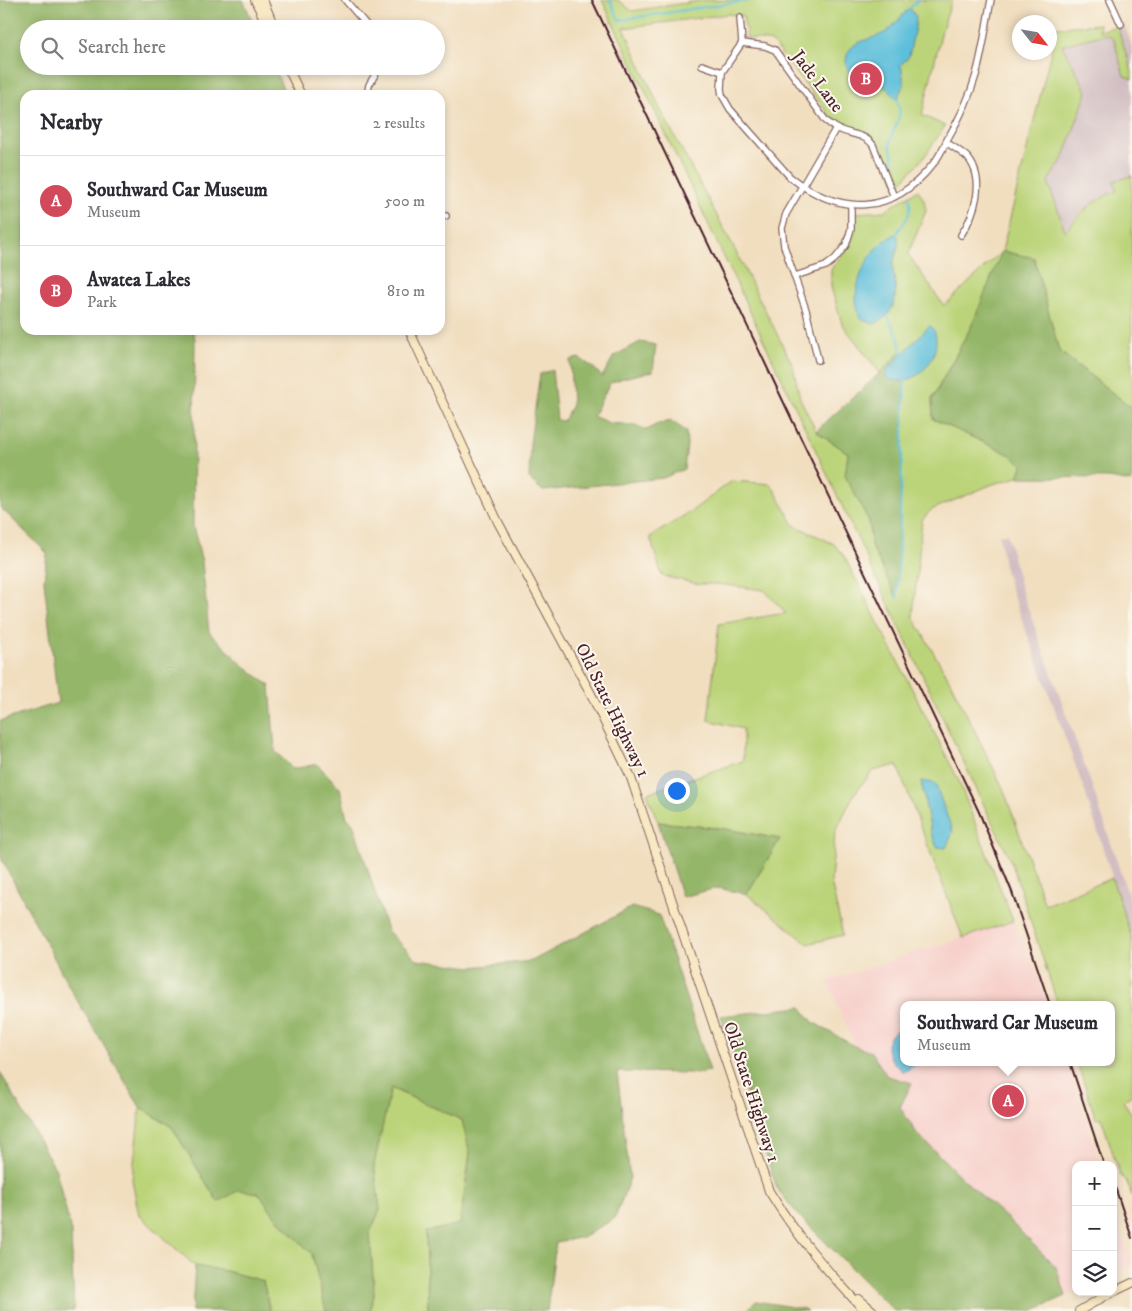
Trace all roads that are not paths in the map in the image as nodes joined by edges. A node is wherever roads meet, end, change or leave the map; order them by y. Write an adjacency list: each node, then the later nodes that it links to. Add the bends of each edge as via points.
1 (345, 0): 8 (street)
2 (991, 0): 18 (street, via 976,75)
3 (1110, 0): 9 (street)
4 (257, 1): 6 (main road); 7 (main road)
5 (740, 18): 10 (street)
6 (265, 20)
7 (269, 20)
8 (362, 20)
9 (1121, 24)
10 (742, 43): 12 (street); 17 (street, Jade Lane, via 775,50 826,121)
11 (702, 65): 12 (street)
12 (722, 72): 19 (street, via 721,90 730,109 790,177)
13 (292, 75): 15 (main road)
14 (375, 75): 16 (street)
15 (299, 90)
16 (368, 90)
17 (836, 128): 19 (street); 20 (street, Jade Lane, via 870,141)
18 (946, 142): 20 (street, via 924,174); 22 (street, via 966,156 977,175 978,192 972,216)
19 (802, 186): 21 (street, via 828,200); 23 (street, via 782,228 784,246)
20 (894, 196): 21 (street, via 872,204)
21 (852, 206): 23 (street, via 851,229 846,245 835,259 826,266)
22 (961, 235)
23 (795, 276): 25 (street)
24 (412, 335): 26 (main road, Old State Highway 1, via 498,522 592,694 630,775 769,1191 784,1216)
25 (818, 360)
26 (833, 1277): 30 (main road, Old State Highway 1); 31 (main road, Old State Highway 1)
27 (1132, 1283): 28 (main road)
28 (1117, 1290)
29 (1106, 1296): 32 (main road)
30 (865, 1311)
31 (873, 1311)
32 (1079, 1311)

